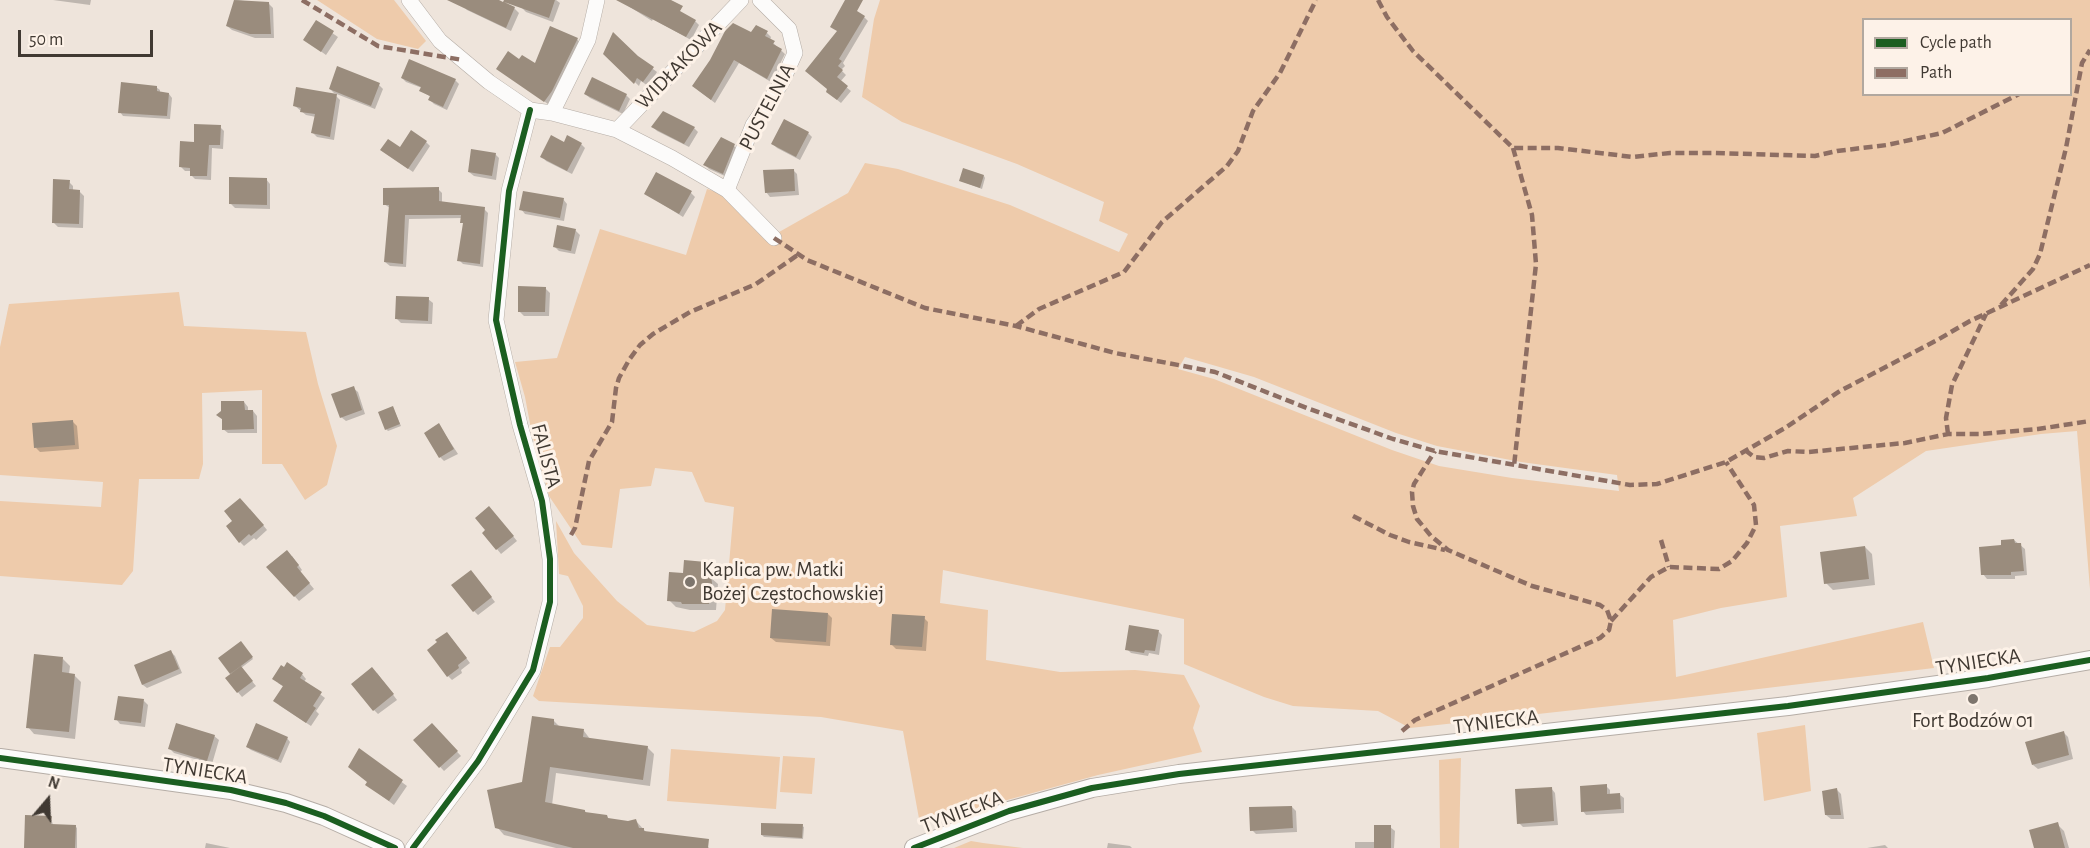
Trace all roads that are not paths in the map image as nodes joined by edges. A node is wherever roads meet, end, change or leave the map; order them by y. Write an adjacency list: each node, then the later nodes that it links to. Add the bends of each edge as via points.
1 (409, 0): 5 (street, via 440,40 489,82)
2 (597, 0): 6 (street, via 588,40)
3 (741, 0): 7 (street, WIDŁAKOWA)
4 (760, 0): 8 (street, PUSTELNIA, via 789,29 795,53 782,82 753,125)
5 (530, 110): 6 (street); 13 (street, FALISTA, via 509,191 496,320 542,501 550,559 550,602 533,670 478,761)
6 (552, 112): 7 (street)
7 (617, 130): 8 (street)
8 (727, 190): 9 (street)
9 (774, 238)
10 (2090, 660): 14 (street, TYNIECKA, via 1788,706 1179,774 1092,788 1009,811)
11 (0, 758): 12 (street, TYNIECKA, via 231,790 324,816)
12 (395, 848)
13 (413, 848)
14 (914, 848)

